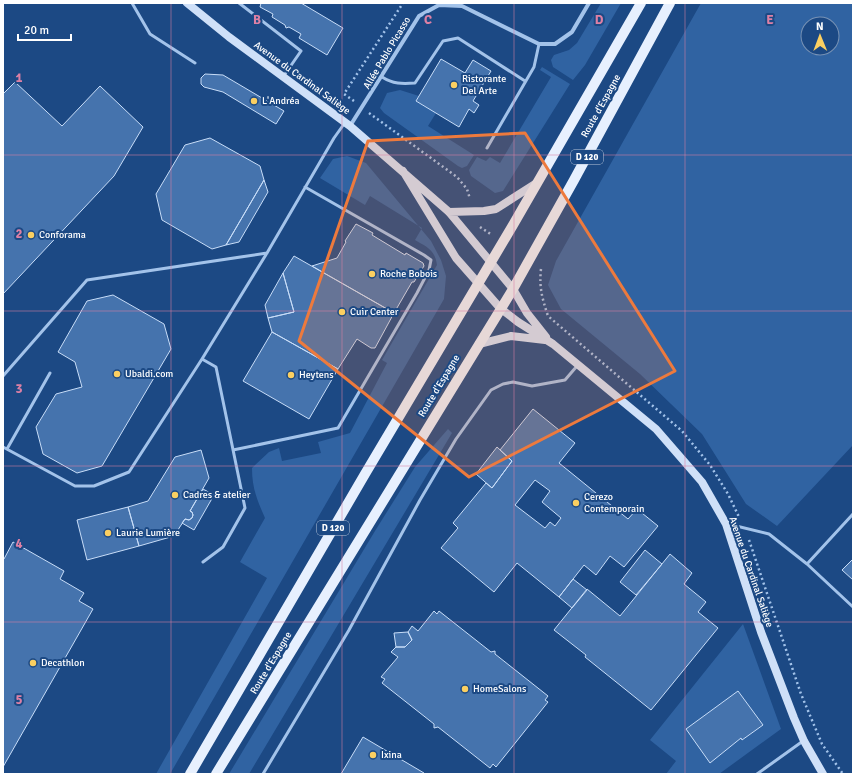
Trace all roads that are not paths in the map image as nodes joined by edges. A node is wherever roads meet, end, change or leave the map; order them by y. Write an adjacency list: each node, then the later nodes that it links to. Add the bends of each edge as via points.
1 (132, 3): 8 (lane, via 150,34)
2 (187, 3): 9 (main road, Avenue du Cardinal Saliège)
3 (239, 3): 9 (lane, via 301,51)
4 (589, 3): 7 (street, via 572,32 555,44)
5 (641, 3): 15 (main road, Route d'Espagne / D 120)
6 (670, 3): 21 (main road, Route d'Espagne / D 120)
7 (539, 44): 10 (street, Allée Pablo Picasso, via 462,6 439,5 419,16); 11 (lane, via 534,67)
8 (195, 63)
9 (283, 76): 12 (main road, Avenue du Cardinal Saliège)
10 (382, 77): 11 (lane, via 390,82 415,83 443,41 458,38); 12 (street, Allée Pablo Picasso)
11 (525, 81): 13 (lane)
12 (348, 124): 14 (main road, Avenue du Cardinal Saliège); 16 (lane)
13 (487, 148)
14 (403, 171): 17 (main road, Avenue du Cardinal Saliège); 20 (main road, via 456,258)
15 (538, 182): 17 (main road, via 496,209); 19 (main road, Route d'Espagne / D 120)
16 (305, 187): 18 (lane); 31 (lane, via 424,255 431,260 429,270 338,428)
17 (449, 212): 19 (main road, Avenue du Cardinal Saliège)
18 (267, 253): 25 (lane); 28 (lane, via 87,280)
19 (491, 262): 20 (main road, Route d'Espagne / D 120); 21 (main road, Avenue du Cardinal Saliège)
20 (478, 283): 22 (main road); 38 (main road, Route d'Espagne / D 120)
21 (513, 289): 22 (main road, Route d'Espagne / D 120); 23 (main road, Avenue du Cardinal Saliège, via 527,313)
22 (500, 308): 23 (main road); 24 (main road, Route d'Espagne / D 120)
23 (548, 340): 24 (main road, via 511,336); 26 (main road, Avenue du Cardinal Saliège)
24 (479, 344): 39 (main road, Route d'Espagne / D 120)
25 (202, 360): 30 (lane, via 129,472 94,486 75,486); 31 (lane, via 216,367)
26 (578, 365): 33 (main road, Avenue du Cardinal Saliège, via 656,429 702,482); 40 (lane, via 565,380 532,386 512,382 491,390 456,439 349,630)
27 (50, 373): 30 (lane)
28 (3, 376)
29 (3, 446): 30 (lane)
30 (7, 449)
31 (233, 450): 34 (lane, via 245,508 224,547)
32 (853, 514): 35 (lane)
33 (726, 524): 35 (lane, via 769,534); 37 (main road, Avenue du Cardinal Saliège, via 761,632)
34 (203, 562)
35 (807, 564): 36 (lane)
36 (853, 607)
37 (804, 741): 41 (lane); 42 (main road, Avenue du Cardinal Saliège)
38 (190, 774)
39 (216, 774)
40 (263, 774)
41 (757, 774)
42 (823, 774)

